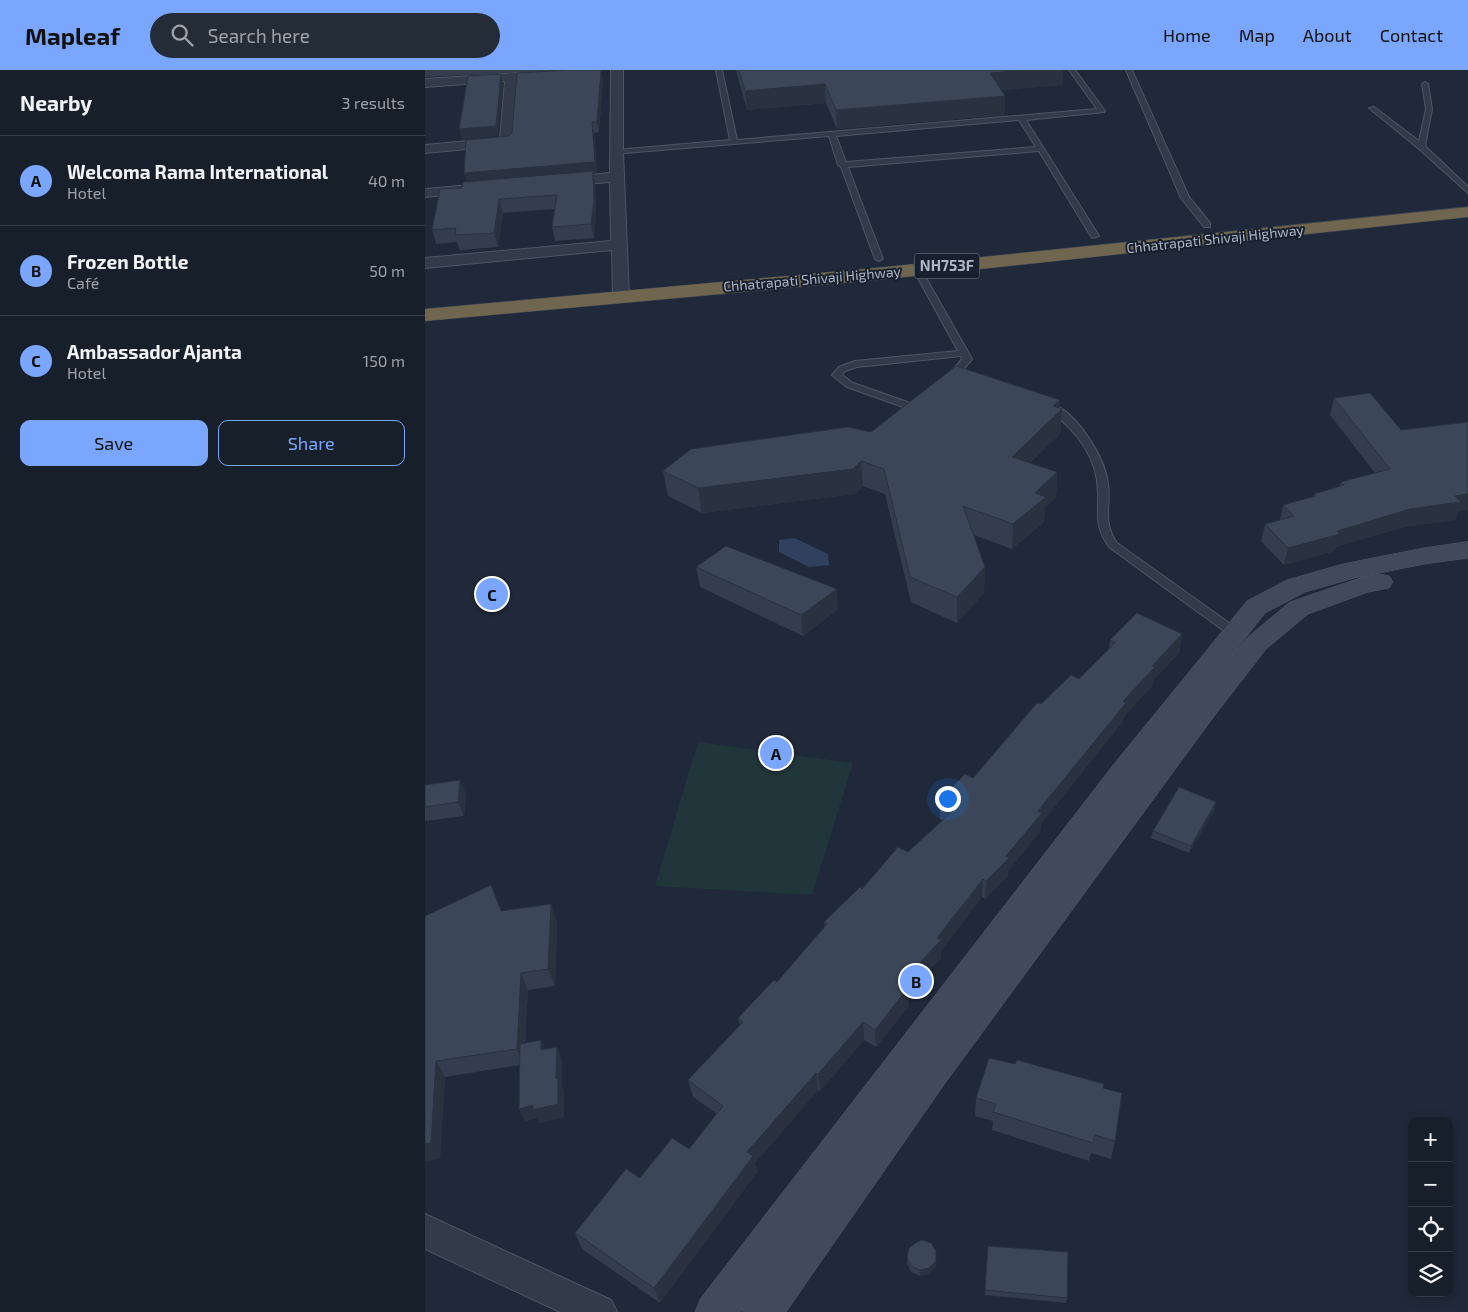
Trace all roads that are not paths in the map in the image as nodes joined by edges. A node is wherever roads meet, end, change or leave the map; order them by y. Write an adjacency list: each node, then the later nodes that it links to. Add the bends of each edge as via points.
1 (719, 70): 12 (lane)
2 (1072, 70): 10 (lane, via 1102,111)
3 (1129, 70): 25 (lane, via 1185,198)
4 (613, 71): 16 (street)
5 (560, 74): 6 (street)
6 (512, 78): 7 (street); 14 (street, via 507,142)
7 (425, 83)
8 (1425, 84): 13 (lane, via 1429,109)
9 (1372, 108): 13 (lane)
10 (1022, 118): 11 (lane); 15 (lane)
11 (832, 134): 12 (lane); 17 (lane)
12 (734, 142): 16 (lane)
13 (1421, 146): 21 (lane)
14 (425, 149)
15 (1041, 149): 17 (lane); 26 (lane)
16 (616, 152): 18 (street)
17 (842, 165): 28 (lane)
18 (617, 177): 19 (street); 27 (street)
19 (549, 183)
20 (483, 188): 22 (street)
21 (1468, 190)
22 (425, 193)
23 (1468, 200): 25 (highway, Chhatrapati Shivaji Highway / NH753F)
24 (1468, 212): 30 (highway, Chhatrapati Shivaji Highway / NH753F)
25 (1207, 225): 26 (highway, Chhatrapati Shivaji Highway / NH753F)
26 (1095, 236): 28 (highway, Chhatrapati Shivaji Highway / NH753F)
27 (619, 245): 29 (street); 31 (street)
28 (879, 259): 31 (highway, Chhatrapati Shivaji Highway / NH753F)
29 (425, 263)
30 (917, 269): 31 (highway, Chhatrapati Shivaji Highway / NH753F); 34 (lane)
31 (621, 289): 32 (highway, Chhatrapati Shivaji Highway / NH753F); 33 (highway, Chhatrapati Shivaji Highway / NH753F)
32 (425, 300)
33 (425, 315)
34 (964, 353): 35 (lane, via 967,360 964,369); 36 (lane, via 855,364 842,369 837,375 849,386 917,409)
35 (942, 390)
36 (931, 400)
37 (1042, 401): 40 (lane, via 1087,442 1098,464 1103,482 1103,533 1113,545)
38 (1468, 550): 39 (street)
39 (1446, 564): 40 (street, via 1352,570 1297,586 1256,607); 41 (street, via 1363,586 1299,608 1257,642)
40 (1235, 633): 41 (street)
41 (1089, 840): 43 (street); 44 (street)
42 (425, 1231): 45 (street)
43 (720, 1305): 44 (street)
44 (771, 1309)
45 (599, 1312)

